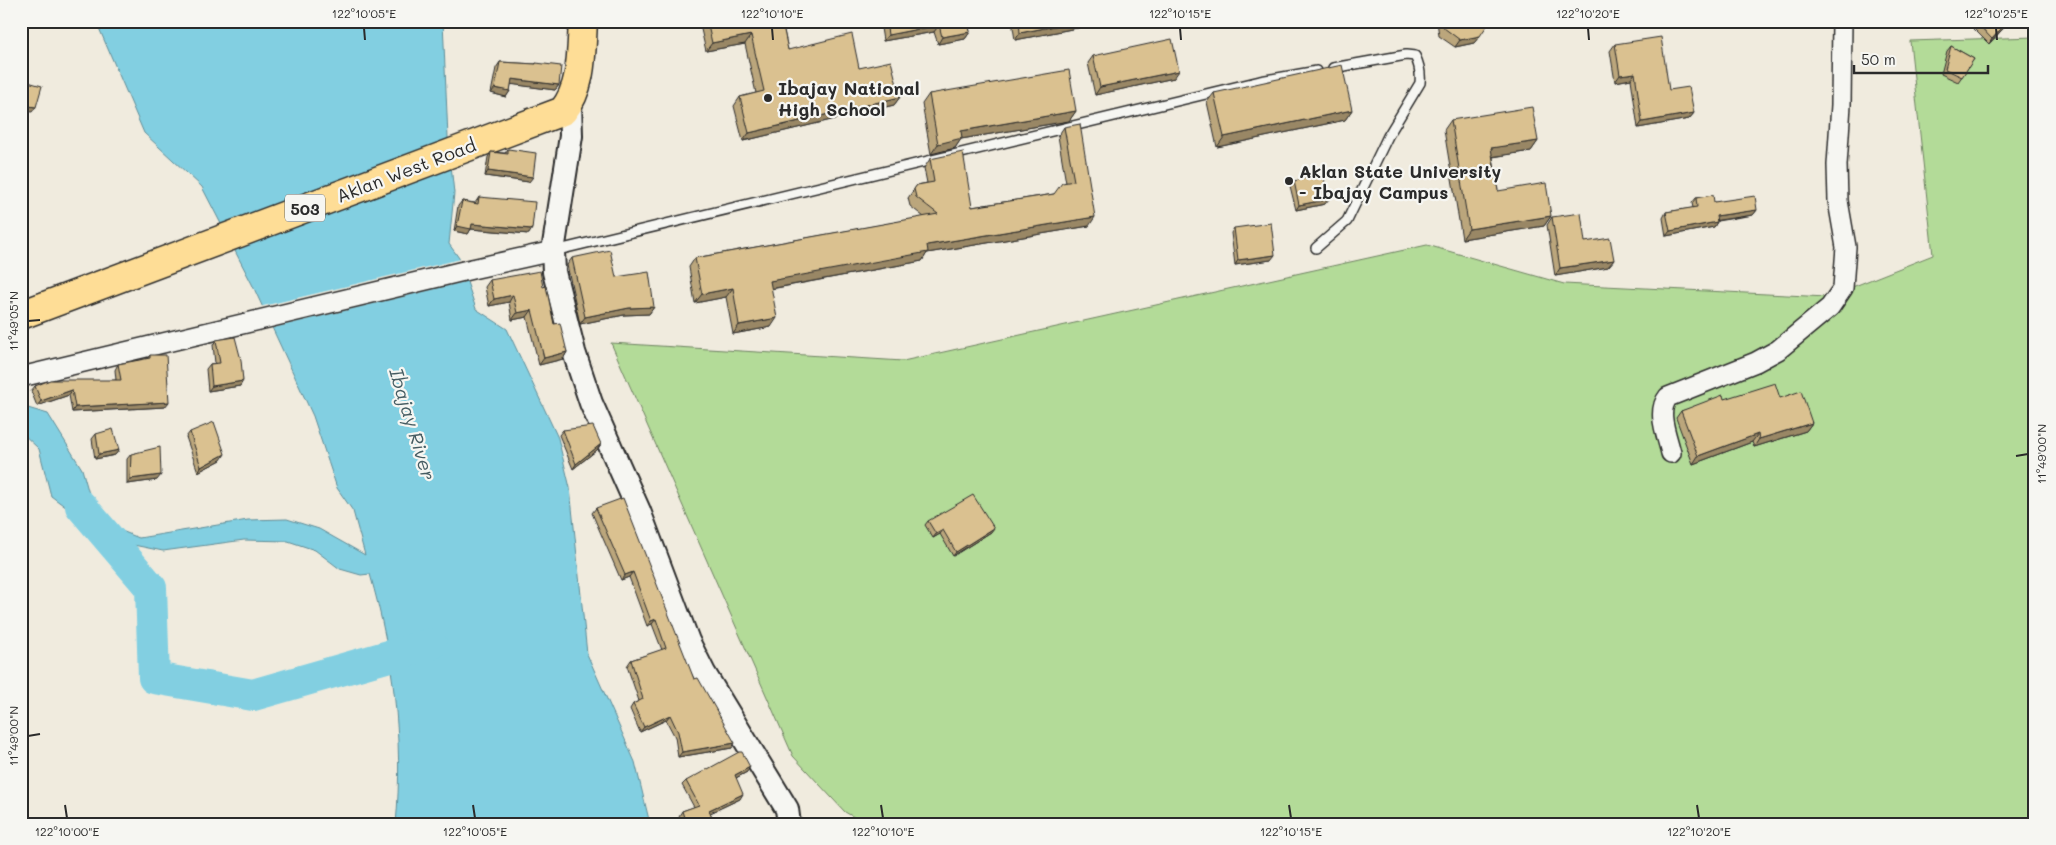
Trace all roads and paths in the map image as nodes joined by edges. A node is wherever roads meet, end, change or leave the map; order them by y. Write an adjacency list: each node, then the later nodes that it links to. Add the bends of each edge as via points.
1 (583, 21): 3 (main road, via 578,84)
2 (1842, 21): 8 (street, via 1837,165 1838,201 1846,247 1844,288 1830,307 1778,350 1668,398 1661,412)
3 (570, 102): 5 (street, via 571,136); 6 (main road, Aklan West Road / 503, via 563,111)
4 (1316, 248): 5 (lane, via 1347,221 1388,136 1420,83 1421,70 1415,56 1260,81)
5 (553, 251): 7 (street); 9 (street, via 559,296 591,402 639,511 688,641 787,809)
6 (21, 315)
7 (21, 377)
8 (1671, 453)
9 (789, 824)

